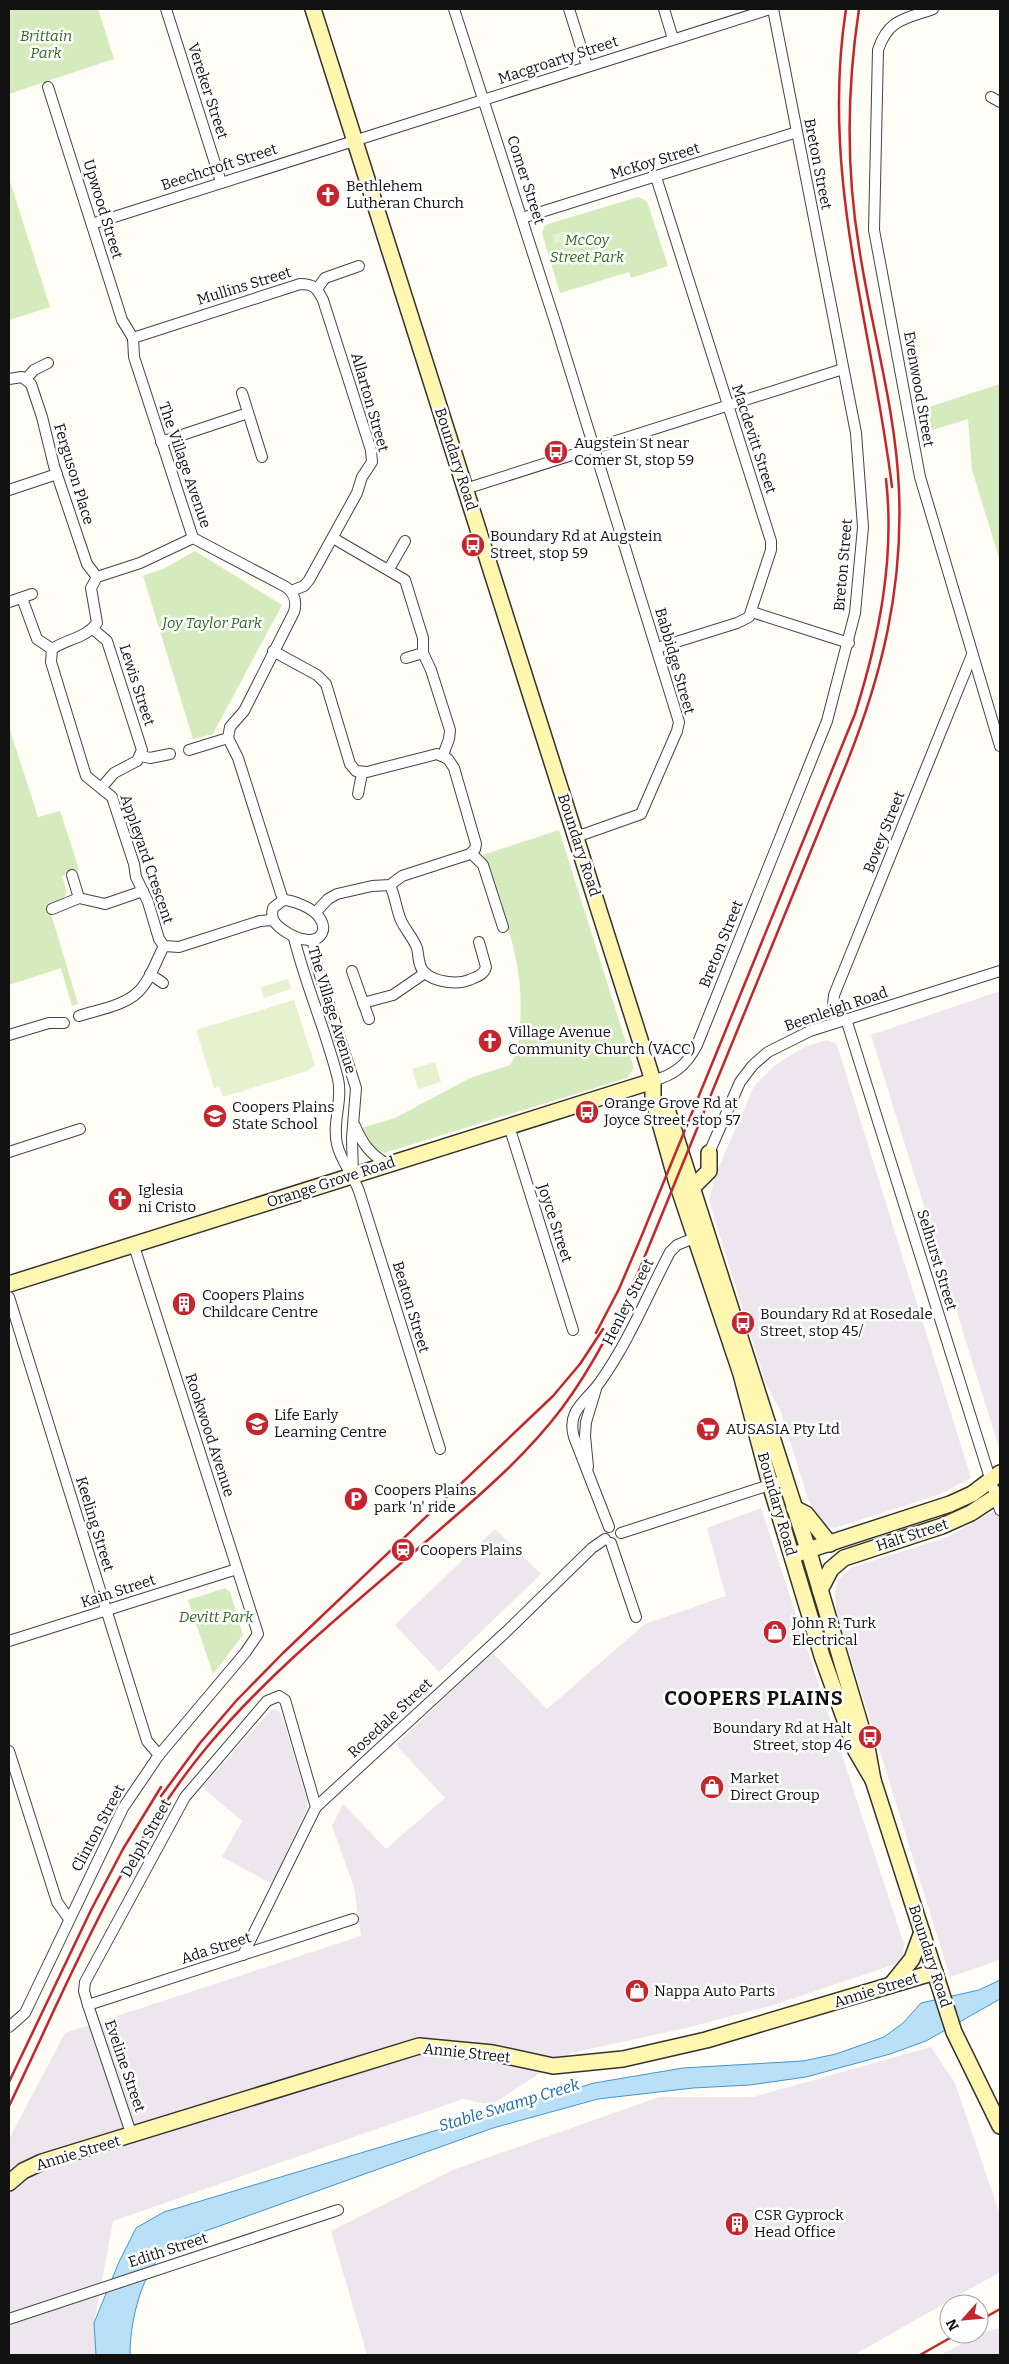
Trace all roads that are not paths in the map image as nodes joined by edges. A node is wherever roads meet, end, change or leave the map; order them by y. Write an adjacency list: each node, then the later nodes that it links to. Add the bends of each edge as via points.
1 (166, 9): 15 (street, Vereker Street)
2 (313, 9): 13 (main road, Boundary Road)
3 (454, 9): 11 (street, Comer Street)
4 (569, 9): 9 (street)
5 (664, 9): 8 (street)
6 (771, 9): 8 (street, Macgroarty Street); 12 (street, Breton Street)
7 (933, 9): 50 (street, Evenwood Street, via 887,28 878,50 874,230 920,477)
8 (673, 39): 9 (street, Macgroarty Street)
9 (587, 66): 11 (street, Macgroarty Street)
10 (48, 87): 17 (street, Upwood Street)
11 (484, 100): 13 (street, Macgroarty Street); 16 (street, Comer Street)
12 (797, 132): 14 (street, McKoy Street); 22 (street, Breton Street)
13 (355, 141): 15 (street, Beechcroft Street); 32 (main road, Boundary Road)
14 (656, 178): 16 (street, McKoy Street); 26 (street, Macdevitt Street)
15 (221, 182): 17 (street, Beechcroft Street)
16 (522, 218): 29 (street, Comer Street)
17 (92, 224): 20 (street, Upwood Street, via 122,320)
18 (359, 266): 19 (street, via 325,278)
19 (317, 289): 20 (street, Mullins Street, via 310,284 300,284); 35 (street, Allarton Street, via 324,300 372,457 369,469 362,477)
20 (133, 338): 28 (street, The Village Avenue, via 134,357)
21 (48, 363): 24 (street, via 34,370)
22 (843, 369): 26 (street); 45 (street, Breton Street, via 856,433 863,527)
23 (9, 379): 24 (street)
24 (26, 379): 31 (street, Ferguson Place, via 31,384 42,417)
25 (242, 393): 27 (street)
26 (727, 405): 29 (street); 43 (street, Macdevitt Street, via 771,541)
27 (248, 413): 28 (street); 30 (street)
28 (161, 442): 34 (street, The Village Avenue)
29 (594, 447): 32 (street); 46 (street, Babbidge Street)
30 (262, 457)
31 (57, 474): 33 (street); 38 (street, Ferguson Place, via 87,564)
32 (465, 489): 61 (main road, Boundary Road)
33 (9, 490)
34 (193, 538): 38 (street, via 140,564); 39 (street, The Village Avenue)
35 (333, 538): 37 (street); 39 (street, Allarton Street, via 306,584)
36 (405, 541): 37 (street)
37 (389, 569): 49 (street, via 401,576 407,586 423,638)
38 (97, 577): 44 (street, via 91,588 97,623)
39 (291, 591): 48 (street, via 296,604 294,612)
40 (32, 594): 41 (street)
41 (22, 598): 42 (street); 47 (street, via 37,639)
42 (9, 602)
43 (752, 612): 45 (street); 46 (street, via 737,623)
44 (93, 629): 47 (street); 57 (street, Lewis Street, via 107,642 142,750)
45 (849, 643): 87 (street, Breton Street, via 827,721 696,1045 681,1069)
46 (657, 648): 61 (street, Babbidge Street, via 679,722 645,808 633,818)
47 (52, 650): 59 (street, Appleyard Crescent, via 51,662 84,770 90,781)
48 (273, 651): 52 (street, via 244,711 230,727); 58 (street, via 323,680 332,698 350,764)
49 (423, 653): 51 (street); 56 (street, via 450,730)
50 (972, 655): 53 (street, Evenwood Street); 84 (street, Bovey Street, via 834,996 833,1005)
51 (406, 658)
52 (228, 738): 54 (street); 67 (street, via 238,758)
53 (1000, 746)
54 (189, 750)
55 (170, 754): 57 (street, via 150,758)
56 (443, 755): 58 (street, via 430,755); 62 (street, via 454,768 471,825 476,844)
57 (141, 756): 59 (street, via 114,773)
58 (362, 773): 60 (street)
59 (102, 787): 65 (street, Appleyard Crescent, via 112,797)
60 (358, 794)
61 (576, 837): 87 (main road, Boundary Road)
62 (471, 853): 64 (street, via 402,876); 71 (street, via 483,865)
63 (72, 875): 66 (street)
64 (390, 886): 69 (street, via 372,886 337,894); 78 (street)
65 (143, 891): 66 (street, via 105,904); 75 (street, Appleyard Crescent)
66 (79, 898): 68 (street)
67 (283, 900): 69 (street); 70 (street, via 272,908)
68 (52, 909)
69 (316, 912): 73 (street, The Village Avenue, via 322,929)
70 (273, 920): 72 (street, The Village Avenue, via 276,926); 75 (street, Appleyard Crescent, via 260,921 179,946)
71 (503, 927)
72 (294, 938): 73 (street, The Village Avenue); 94 (street, The Village Avenue, via 340,1090 335,1126 337,1144 343,1161)
73 (313, 941): 88 (street, The Village Avenue, via 316,964 356,1088)
74 (479, 942): 78 (street, via 486,967 479,976 454,983)
75 (164, 946): 79 (street)
76 (352, 971): 81 (street)
77 (1000, 971): 84 (street, Beenleigh Road)
78 (425, 973): 81 (street, via 393,995)
79 (150, 974): 80 (street); 82 (street, via 137,993 126,1000)
80 (162, 983)
81 (363, 1003): 83 (street)
82 (79, 1016)
83 (368, 1019)
84 (841, 1020): 92 (street, Beenleigh Road, via 788,1041 753,1065 740,1082); 102 (street, Selhurst Street)
85 (64, 1023): 86 (street, via 49,1022)
86 (9, 1035)
87 (653, 1081): 89 (main road, Orange Grove Road); 95 (main road, Boundary Road, via 663,1096); 96 (main road, Boundary Road, via 655,1103)
88 (355, 1125): 93 (street, via 372,1156); 94 (street, The Village Avenue)
89 (509, 1126): 93 (main road, Orange Grove Road); 100 (street, Joyce Street)
90 (80, 1129): 91 (street)
91 (9, 1152)
92 (709, 1153): 95 (main road, via 709,1171)
93 (387, 1164): 94 (main road, Orange Grove Road)
94 (353, 1174): 97 (main road, Orange Grove Road); 101 (street, Beaton Street)
95 (692, 1188): 103 (main road, Boundary Road)
96 (694, 1238): 104 (main road, Boundary Road, via 743,1381); 107 (street, Henley Street, via 677,1245 670,1252 622,1350 596,1388 575,1410 572,1423 581,1458 588,1467)
97 (134, 1246): 98 (main road, Orange Grove Road); 114 (street, Rookwood Avenue)
98 (9, 1284)
99 (9, 1297): 116 (street, Keeling Street)
100 (574, 1330)
101 (440, 1449)
102 (996, 1477): 105 (street, Selhurst Street); 110 (main road, Halt Street, via 950,1504)
103 (785, 1480): 104 (street); 106 (main road, Boundary Road)
104 (770, 1484): 108 (street); 113 (main road, Boundary Road)
105 (999, 1500): 111 (main road, Halt Street, via 942,1526)
106 (794, 1508): 110 (main road, via 806,1514); 112 (main road, Boundary Road)
107 (609, 1526): 108 (street, via 616,1527); 109 (street, via 604,1531)
108 (621, 1533): 109 (street, via 619,1541)
109 (608, 1541): 117 (street); 123 (street, Rosedale Street, via 592,1548)
110 (830, 1544): 112 (main road, Halt Street)
111 (865, 1551): 112 (main road, Halt Street, via 844,1549); 115 (main road, via 836,1563)
112 (809, 1555): 113 (main road, Halt Street); 115 (main road, Boundary Road)
113 (793, 1560): 122 (main road, Boundary Road, via 834,1694 856,1751)
114 (237, 1569): 116 (street, Kain Street); 118 (street, Rookwood Avenue)
115 (820, 1590): 122 (main road, Boundary Road, via 867,1746)
116 (106, 1610): 119 (street, Kain Street); 121 (street, Keeling Street, via 147,1741)
117 (636, 1617)
118 (258, 1634): 121 (street, Clinton Street)
119 (9, 1641)
120 (9, 1751): 124 (street, via 57,1902)
121 (159, 1755): 124 (street, Clinton Street, via 123,1808)
122 (873, 1780): 126 (main road, Boundary Road)
123 (316, 1807): 127 (street, Rosedale Street); 130 (street, Delph Street, via 285,1700 279,1696 267,1701 185,1797 84,1982)
124 (68, 1919): 131 (street, Clinton Street, via 25,2013)
125 (353, 1919): 127 (street, Ada Street)
126 (922, 1932): 128 (main road, Boundary Road); 129 (main road, via 912,1959)
127 (243, 1955): 130 (street, Ada Street)
128 (935, 1972): 129 (main road, Annie Street); 132 (main road, Boundary Road, via 954,2032)
129 (891, 1985): 133 (main road, Annie Street, via 706,2040 623,2059 554,2066 493,2053 419,2046)
130 (88, 2005): 133 (street, Eveline Street)
131 (9, 2027)
132 (1000, 2126)
133 (132, 2136): 134 (main road, Annie Street, via 42,2162 23,2171)
134 (9, 2183)
135 (338, 2210): 136 (street, Edith Street)
136 (9, 2319)

